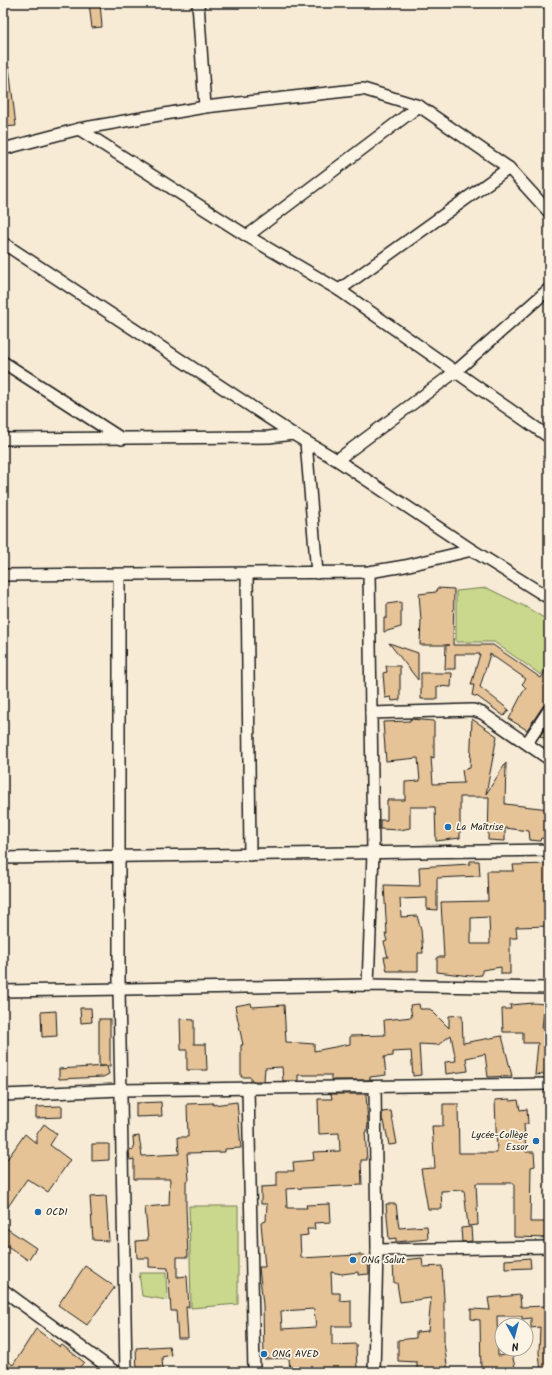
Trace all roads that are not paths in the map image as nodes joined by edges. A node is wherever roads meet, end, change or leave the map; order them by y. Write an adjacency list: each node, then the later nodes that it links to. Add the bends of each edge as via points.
1 (198, 3): 3 (street)
2 (419, 106): 3 (street, via 363,89); 6 (street); 8 (street)
3 (205, 107): 4 (street)
4 (79, 129): 5 (street); 8 (street)
5 (3, 149)
6 (509, 168): 7 (street); 11 (street)
7 (549, 212)
8 (247, 236): 11 (street)
9 (3, 243): 14 (street)
10 (549, 288): 13 (street)
11 (339, 290): 13 (street)
12 (3, 362): 17 (street)
13 (455, 372): 15 (street); 19 (street)
14 (293, 434): 17 (street, via 269,437); 18 (street)
15 (549, 437)
16 (3, 439): 17 (street)
17 (122, 439)
18 (306, 442): 19 (street); 22 (street)
19 (337, 460): 20 (street)
20 (472, 550): 21 (street); 26 (street)
21 (369, 572): 22 (street); 28 (street)
22 (317, 573): 23 (street)
23 (247, 574): 25 (street); 33 (street)
24 (3, 575): 25 (street)
25 (119, 575): 34 (street)
26 (549, 598)
27 (549, 710): 29 (street)
28 (371, 713): 29 (street, via 473,710 482,713); 32 (street)
29 (527, 743): 30 (street)
30 (549, 759)
31 (549, 850): 32 (street)
32 (373, 853): 33 (street); 36 (street)
33 (250, 855): 34 (street)
34 (119, 857): 35 (street); 38 (street)
35 (3, 858)
36 (368, 985): 37 (street); 38 (street)
37 (549, 988)
38 (119, 989): 39 (street); 43 (street)
39 (3, 991)
40 (549, 1084): 41 (street)
41 (376, 1087): 42 (street); 46 (street)
42 (248, 1088): 43 (street); 50 (street)
43 (121, 1090): 44 (street); 49 (street)
44 (3, 1095)
45 (549, 1247): 46 (street)
46 (377, 1250): 51 (street)
47 (3, 1290): 48 (street)
48 (115, 1372)
49 (126, 1372)
50 (254, 1372)
51 (374, 1372)

